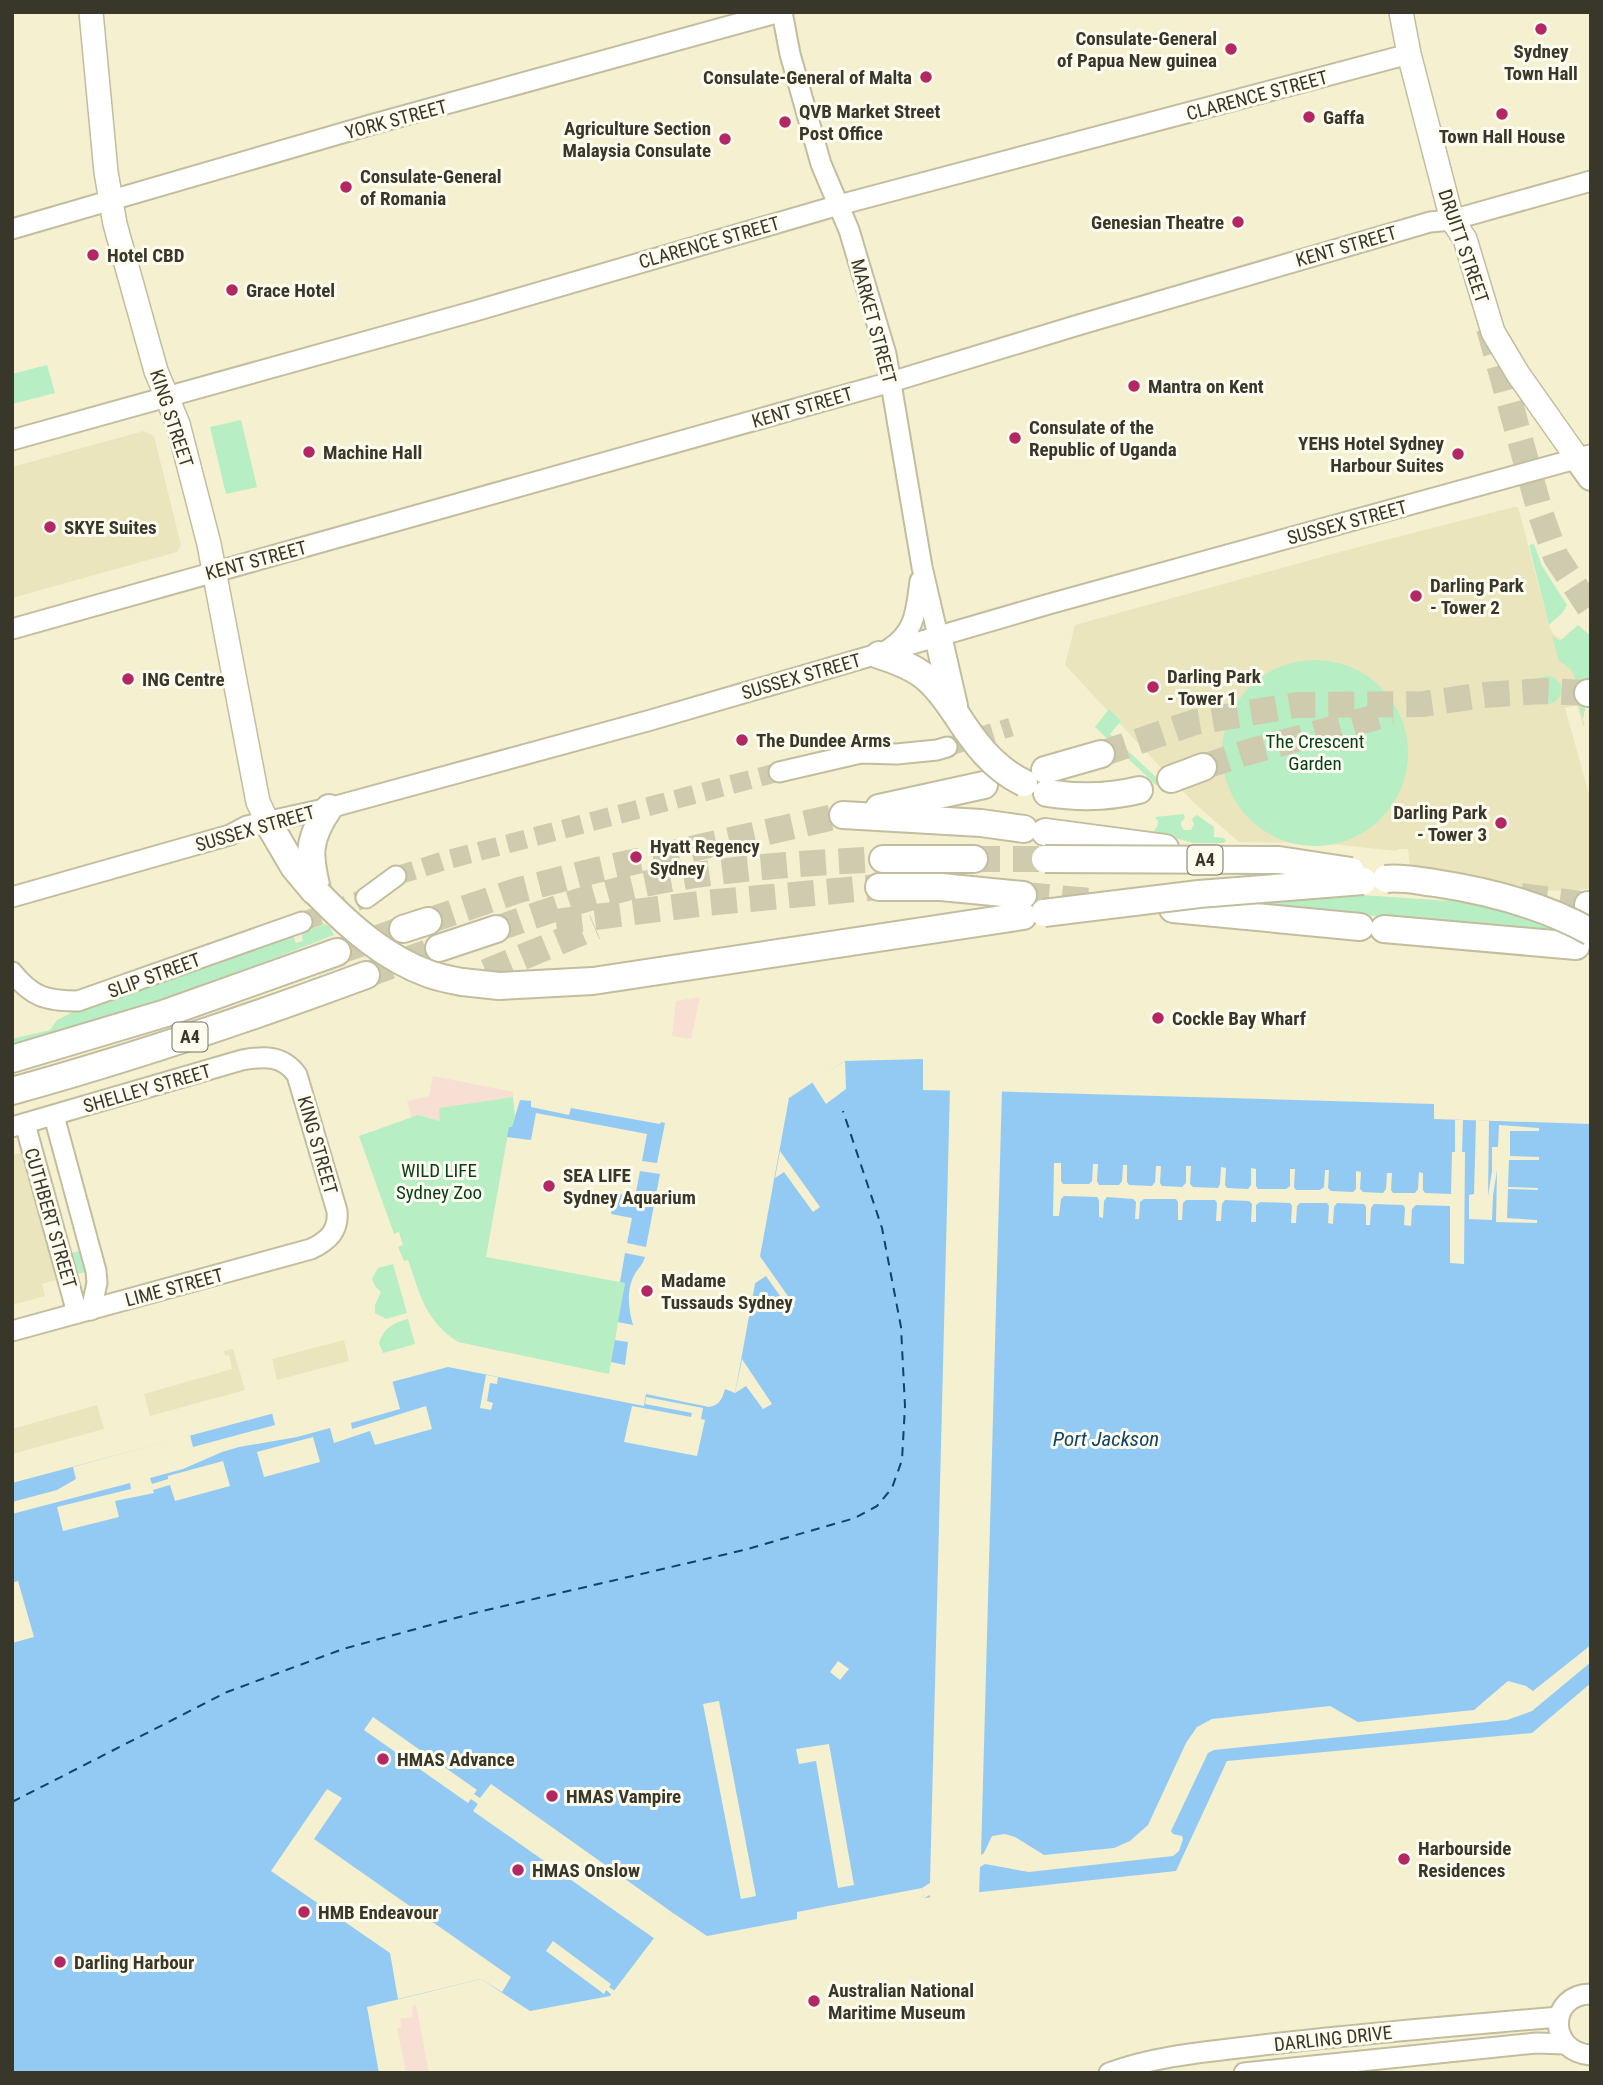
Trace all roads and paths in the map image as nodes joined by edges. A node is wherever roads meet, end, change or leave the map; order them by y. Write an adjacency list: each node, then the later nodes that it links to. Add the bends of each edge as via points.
1 (91, 12): 6 (main road, KING STREET)
2 (781, 12): 6 (street, YORK STREET); 7 (street, MARKET STREET, via 821,164)
3 (1401, 12): 4 (main road, DRUITT STREET)
4 (1409, 54): 7 (street, CLARENCE STREET); 8 (main road, DRUITT STREET)
5 (1591, 181): 8 (street, KENT STREET)
6 (110, 199): 9 (street, YORK STREET); 11 (main road, KING STREET)
7 (838, 205): 10 (street, MARKET STREET, via 887,354); 11 (street, CLARENCE STREET)
8 (1452, 219): 10 (street, KENT STREET, via 1341,247); 13 (main road, DRUITT STREET, via 1465,239 1493,331 1518,374)
9 (12, 229)
10 (891, 382): 14 (street, MARKET STREET); 15 (street, KENT STREET)
11 (167, 397): 12 (street, CLARENCE STREET); 15 (main road, KING STREET)
12 (12, 440)
13 (1587, 464): 17 (street, SUSSEX STREET)
14 (922, 567): 17 (street, MARKET STREET); 18 (street, via 907,635)
15 (215, 572): 16 (street, KENT STREET); 29 (main road, KING STREET, via 258,802)
16 (12, 629)
17 (938, 636): 18 (street, SUSSEX STREET); 19 (highway)
18 (879, 654): 19 (highway, via 922,673); 28 (street, SUSSEX STREET)
19 (956, 714): 25 (highway, bridge, via 975,743 1002,770)
20 (947, 747): 23 (street, via 897,754 861,753)
21 (1101, 754): 25 (highway)
22 (1203, 767): 24 (highway)
23 (779, 772)
24 (1171, 779)
25 (1038, 782): 27 (highway, via 1080,797)
26 (984, 785): 30 (highway, via 843,815 981,823)
27 (1139, 790)
28 (329, 808): 29 (street, SUSSEX STREET); 37 (highway, via 313,835 310,862)
29 (267, 821): 37 (highway, via 293,867); 38 (street, SUSSEX STREET)
30 (1165, 848)
31 (883, 859): 32 (highway)
32 (974, 859)
33 (1045, 859): 35 (highway, A4, bridge, via 1279,860)
34 (396, 876): 39 (street)
35 (1379, 877): 40 (highway, bridge); 44 (highway, A4, bridge, via 1506,898 1544,910)
36 (879, 887): 40 (highway, via 941,887)
37 (318, 894): 40 (highway, bridge, via 349,926 406,963 429,974 499,986 593,981)
38 (12, 897)
39 (366, 898)
40 (1030, 908)
41 (1172, 909): 44 (highway, via 1372,928)
42 (302, 922): 47 (street, SLIP STREET, via 78,1001 34,995)
43 (496, 929): 45 (highway)
44 (1583, 939)
45 (439, 948)
46 (337, 953): 49 (highway, A4, via 166,1013)
47 (12, 972)
48 (366, 975): 51 (highway, A4, via 180,1041)
49 (12, 1059)
50 (283, 1061): 52 (street, SHELLEY STREET, via 260,1056 242,1060); 54 (street, KING STREET, via 302,1088 337,1211)
51 (12, 1091)
52 (54, 1116): 53 (street, SHELLEY STREET); 55 (street, CUTHBERT STREET, via 96,1271 97,1283)
53 (19, 1125): 55 (street, CUTHBERT STREET)
54 (332, 1234): 55 (street, LIME STREET, via 312,1249)
55 (84, 1311): 56 (street, LIME STREET)
56 (12, 1331)
57 (1591, 1994): 58 (street, via 1568,2001)
58 (1559, 2017): 59 (street); 61 (street, DARLING DRIVE, via 1178,2055)
59 (1565, 2044): 60 (street, via 1582,2055); 62 (street, DARLING DRIVE, via 1536,2043)
60 (1591, 2055)
61 (1109, 2073)
62 (1244, 2073)

